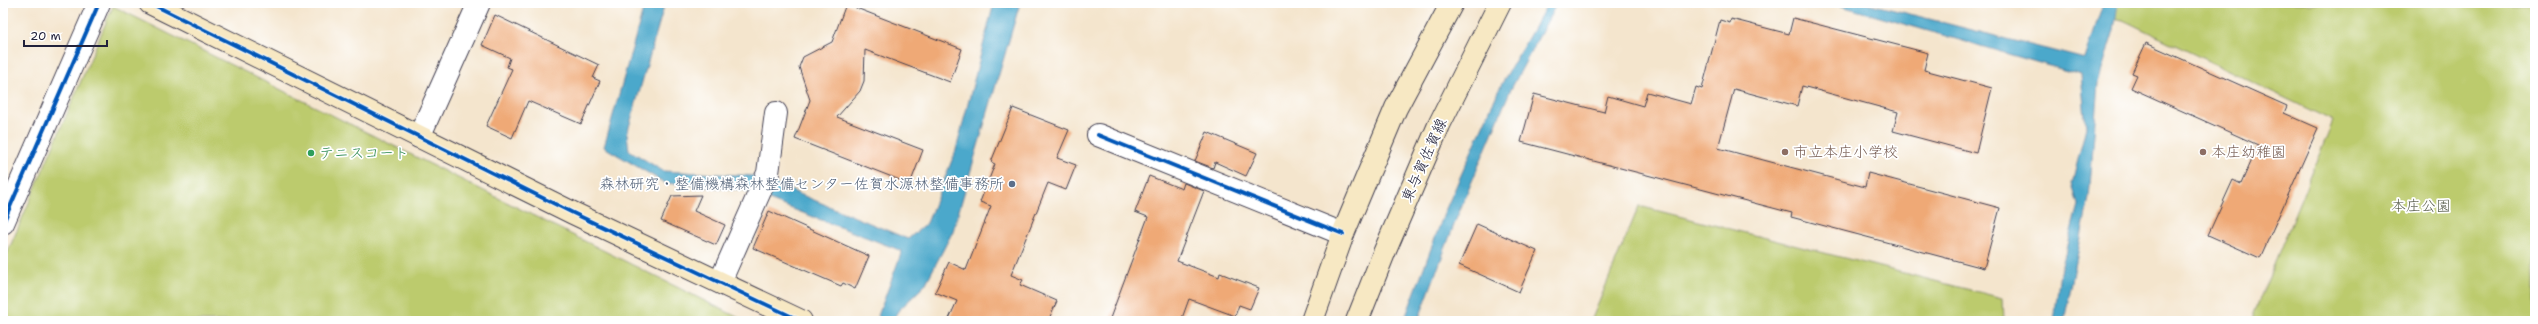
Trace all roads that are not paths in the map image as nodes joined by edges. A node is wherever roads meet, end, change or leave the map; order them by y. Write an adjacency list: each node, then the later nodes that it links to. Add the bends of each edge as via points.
1 (99, 3): 9 (street)
2 (150, 3): 8 (street)
3 (479, 3): 8 (street)
4 (1452, 3): 10 (street, via 1396,108)
5 (1500, 3): 14 (street, 東与賀佐賀線, via 1438,125)
6 (776, 113): 11 (street, via 768,173)
7 (1098, 135): 10 (street)
8 (419, 137): 11 (street)
9 (3, 223)
10 (1342, 234): 13 (street)
11 (720, 282): 12 (street)
12 (801, 321)
13 (1312, 321)
14 (1358, 321)

